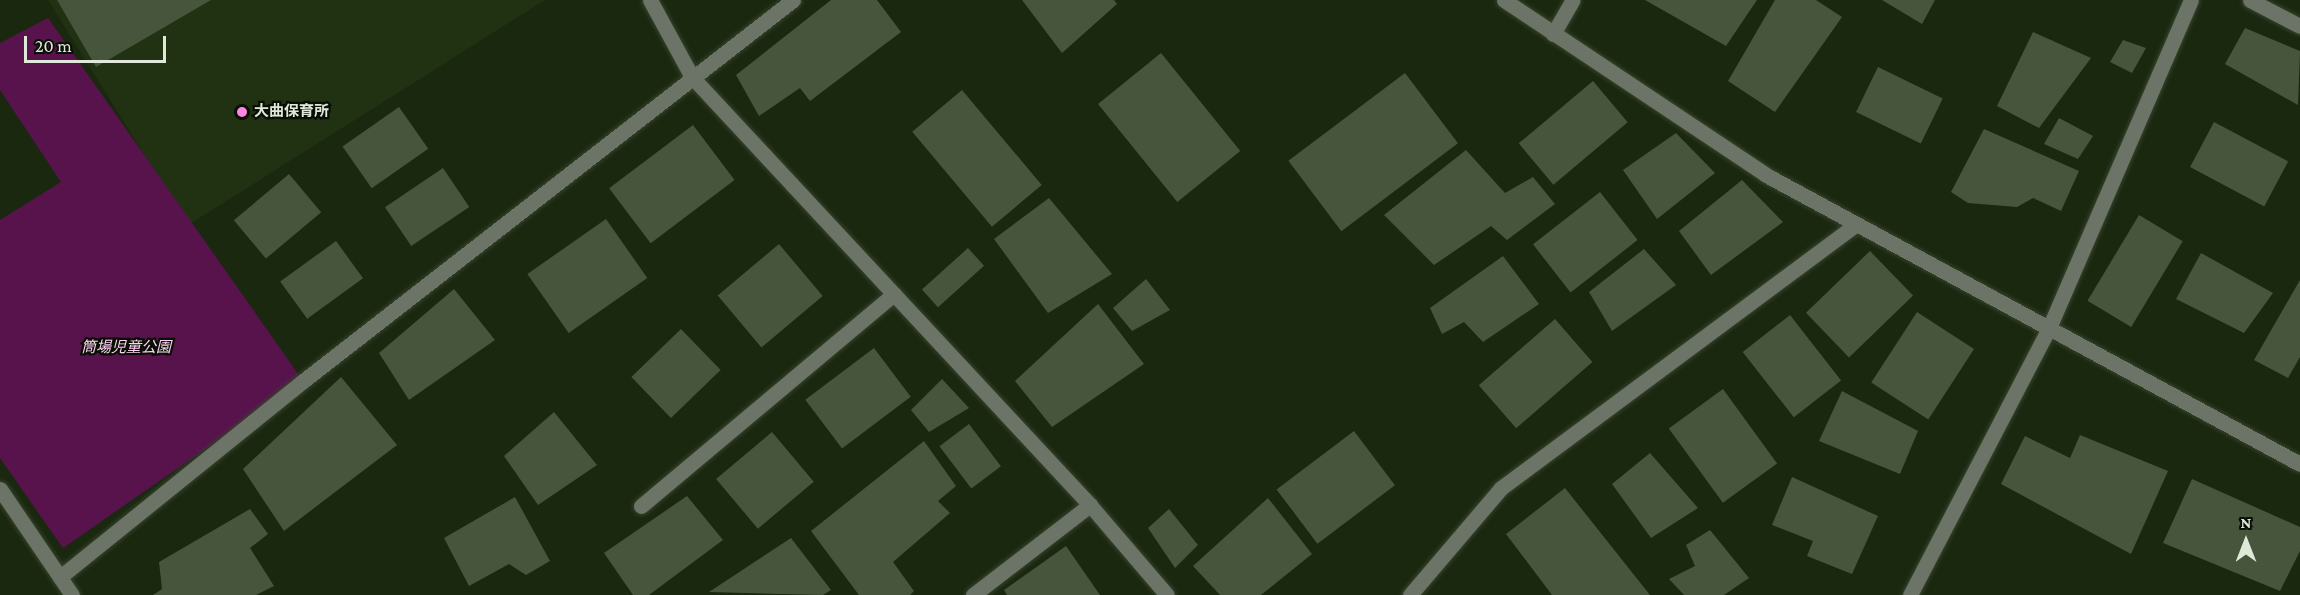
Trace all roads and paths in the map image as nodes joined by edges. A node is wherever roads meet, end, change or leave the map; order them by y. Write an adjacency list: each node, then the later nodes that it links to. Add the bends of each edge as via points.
1 (650, 0): 9 (street)
2 (793, 0): 9 (street)
3 (1504, 0): 8 (street)
4 (1573, 0): 8 (street)
5 (2191, 0): 12 (street)
6 (2250, 0): 7 (street)
7 (2300, 26)
8 (1553, 34): 10 (street, via 1766,175)
9 (692, 77): 11 (street); 17 (street)
10 (1856, 224): 12 (street); 21 (street, via 1501,488)
11 (894, 294): 15 (street); 16 (street)
12 (2049, 328): 13 (street); 22 (street)
13 (2300, 464)
14 (0, 489): 17 (street)
15 (1090, 505): 19 (street); 20 (street)
16 (641, 506)
17 (60, 577): 18 (street)
18 (72, 595)
19 (973, 595)
20 (1167, 595)
21 (1410, 595)
22 (1910, 595)

